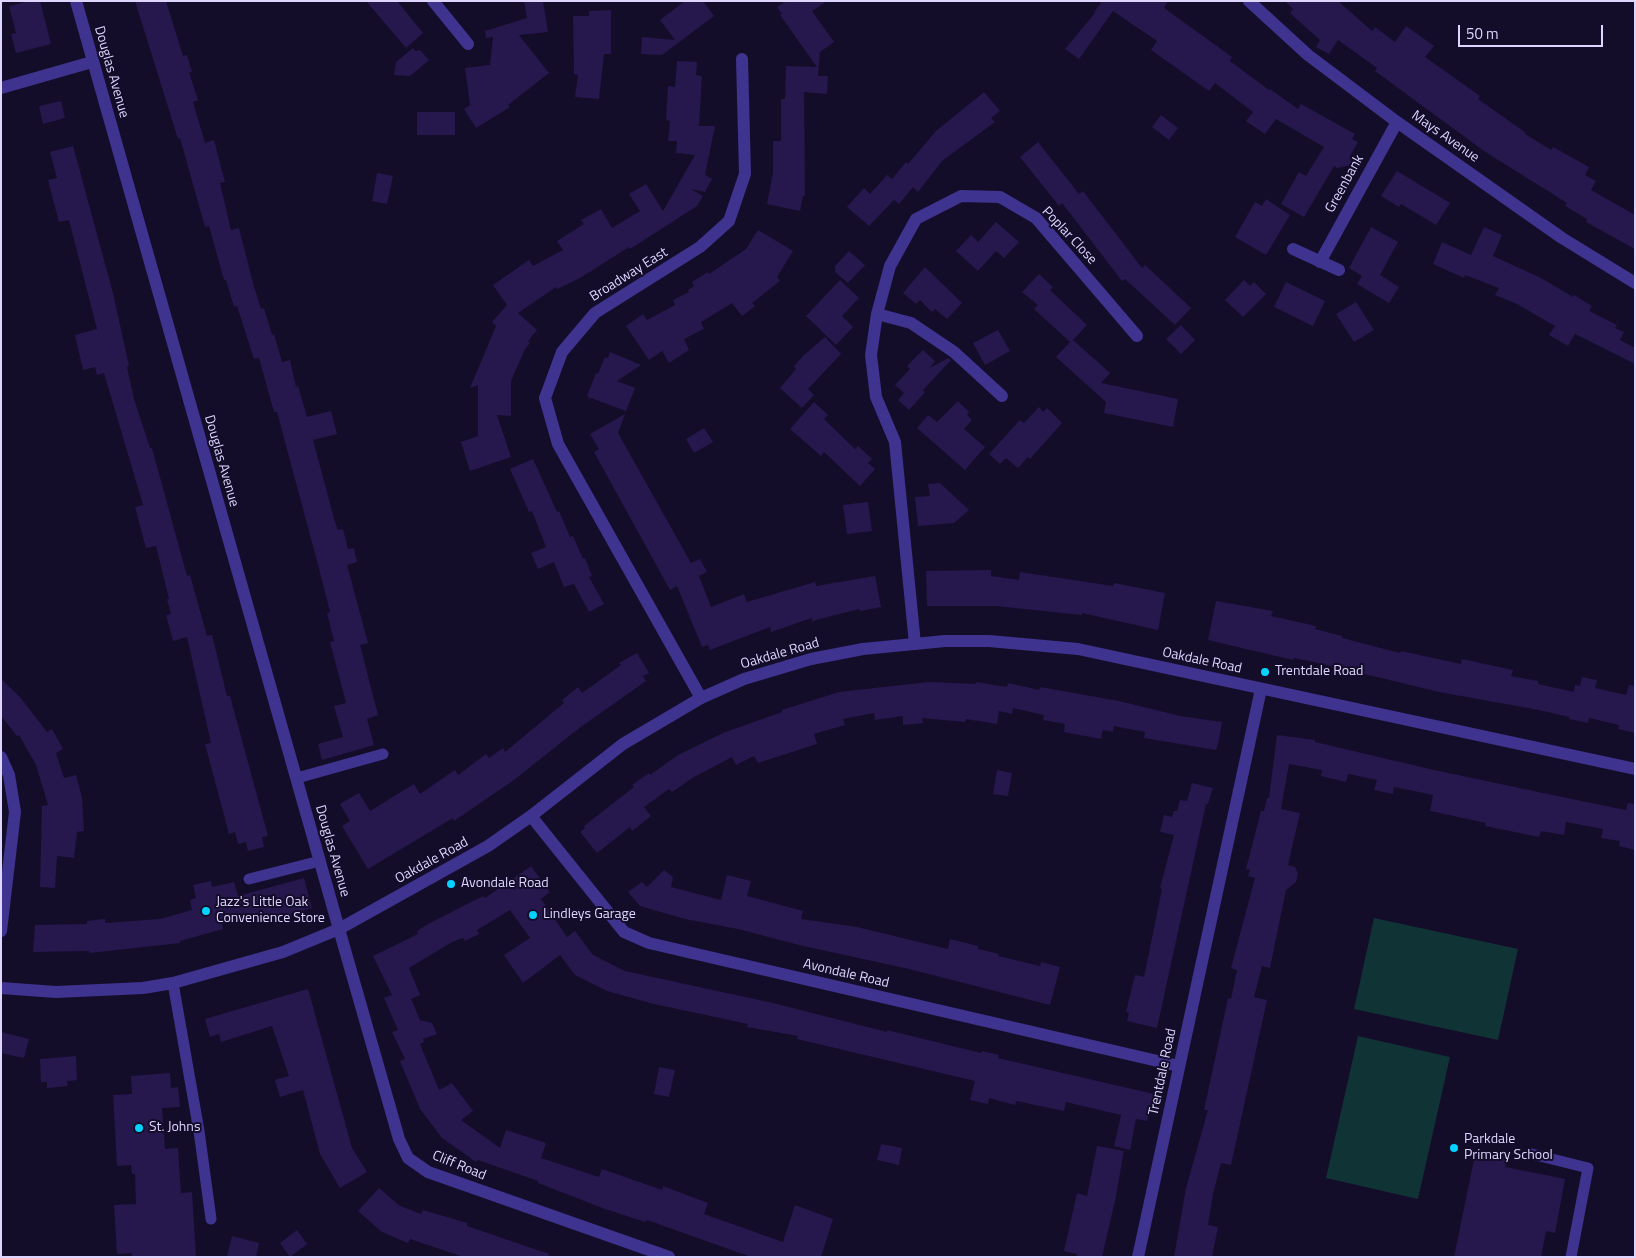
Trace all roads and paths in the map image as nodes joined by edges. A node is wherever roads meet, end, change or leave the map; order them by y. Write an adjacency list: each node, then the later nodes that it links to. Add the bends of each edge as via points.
1 (76, 1): 6 (street, Douglas Avenue)
2 (433, 1): 4 (street)
3 (1249, 1): 8 (street, Mays Avenue, via 1308,55)
4 (468, 44)
5 (742, 59): 18 (street, Broadway East, via 745,174 729,221 700,247 595,313 562,352 545,398 558,444)
6 (92, 62): 7 (street); 22 (street, Douglas Avenue)
7 (1, 88)
8 (1397, 122): 10 (street, Greenbank); 12 (street, Mays Avenue, via 1562,238)
9 (1293, 249): 10 (street)
10 (1320, 262): 11 (street)
11 (1339, 270)
12 (1635, 283)
13 (877, 314): 14 (street, Poplar Close, via 890,266 916,219 961,196 1000,197 1036,218); 15 (street, via 912,323 954,352); 16 (street, Poplar Close, via 870,355 876,396 895,442)
14 (1137, 336)
15 (1002, 396)
16 (915, 644): 17 (street, Oakdale Road, via 989,641 1078,649); 18 (street, Oakdale Road, via 811,659 744,679)
17 (1261, 689): 21 (street, Oakdale Road); 30 (street, Trentdale Road)
18 (701, 698): 23 (street, Oakdale Road, via 623,744)
19 (383, 754): 22 (lane)
20 (1, 757): 27 (street, via 9,775 15,812)
21 (1635, 769)
22 (297, 778): 24 (street, Douglas Avenue)
23 (531, 816): 26 (street, Oakdale Road, via 446,871); 30 (street, Avondale Road, via 624,932 649,943)
24 (320, 861): 25 (lane); 26 (street, Douglas Avenue)
25 (250, 879)
26 (339, 929): 28 (street, Oakdale Road, via 283,952); 33 (street, Cliff Road, via 399,1139 408,1158 428,1172)
27 (1, 931)
28 (173, 983): 29 (street, Oakdale Road, via 143,988 56,992); 32 (lane)
29 (1, 988)
30 (1179, 1066): 34 (street, Trentdale Road)
31 (1532, 1154): 35 (lane, via 1588,1168)
32 (211, 1219)
33 (669, 1257)
34 (1138, 1257)
35 (1571, 1257)

